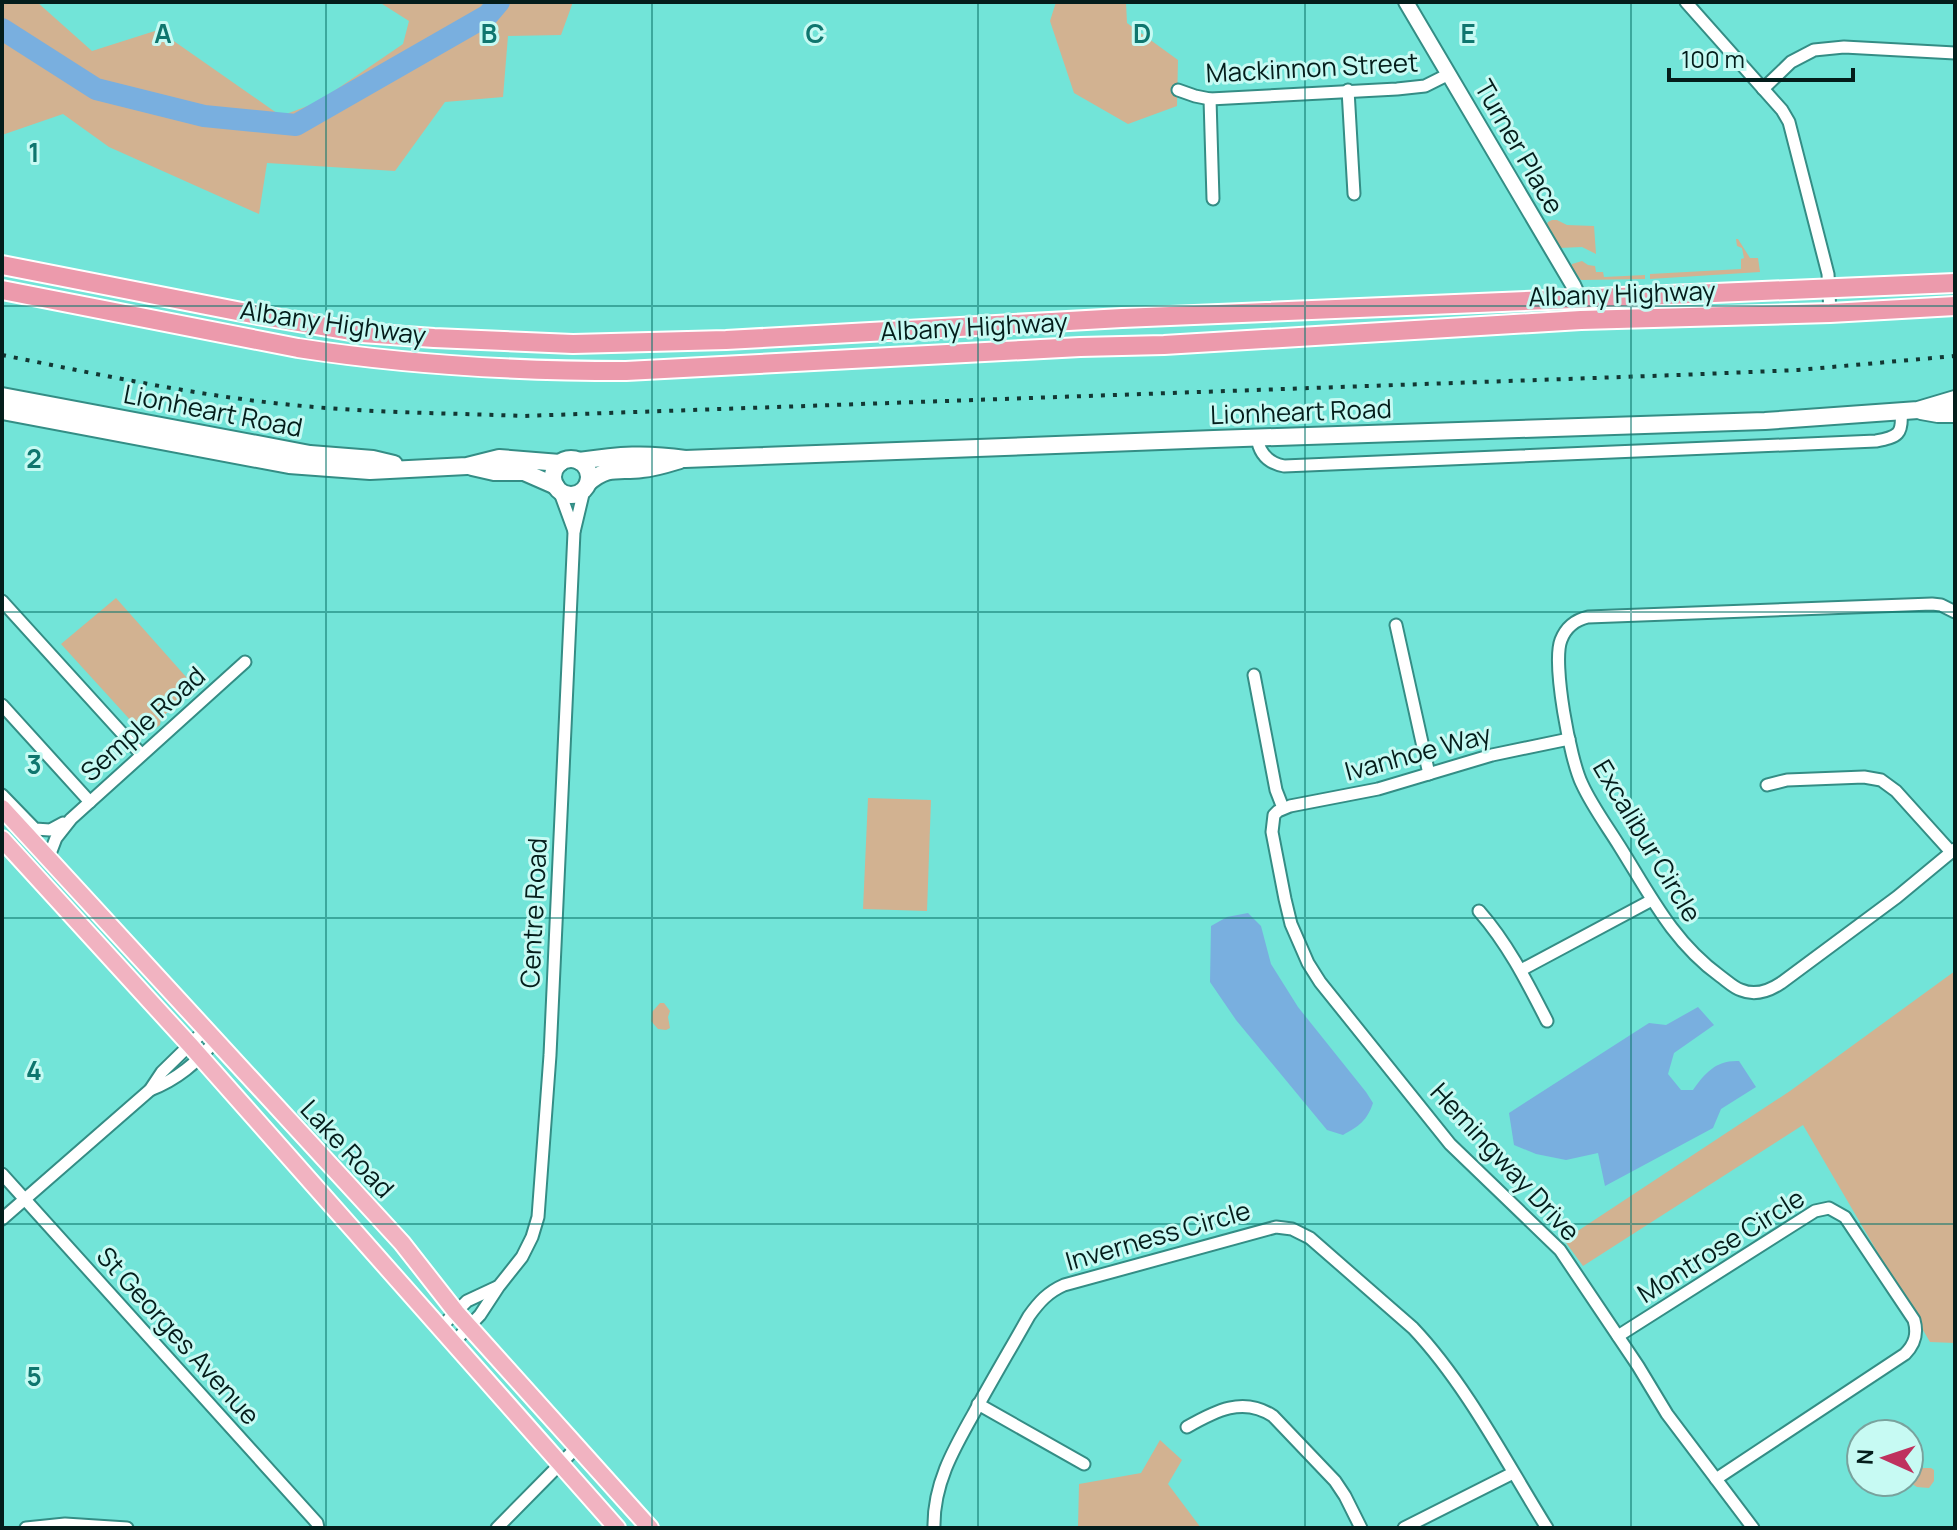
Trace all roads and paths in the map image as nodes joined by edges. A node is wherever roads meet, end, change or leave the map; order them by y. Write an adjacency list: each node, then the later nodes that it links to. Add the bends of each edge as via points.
1 (1406, 2): 4 (street, Turner Place)
2 (1686, 2): 5 (street)
3 (1955, 53): 5 (street, via 1814,50 1791,62)
4 (1449, 74): 7 (street, Mackinnon Street, via 1421,87); 17 (street, Turner Place)
5 (1763, 89): 14 (street, via 1789,122)
6 (1178, 90): 8 (street, Mackinnon Street)
7 (1348, 90): 8 (street, Mackinnon Street); 9 (street)
8 (1210, 99): 10 (street)
9 (1354, 194)
10 (1213, 199)
11 (2, 265): 12 (highway, Albany Highway)
12 (37, 271): 16 (highway); 22 (highway, Albany Highway, via 362,333)
13 (1955, 283): 14 (highway, Albany Highway)
14 (1830, 288): 17 (highway, Albany Highway); 19 (street)
15 (2, 290): 16 (highway, Albany Highway)
16 (34, 296): 24 (highway, Albany Highway, via 347,356)
17 (1579, 298): 20 (highway, Albany Highway); 21 (street, Turner Place)
18 (1955, 306): 19 (highway, Albany Highway)
19 (1830, 313): 21 (highway, Albany Highway)
20 (1162, 316): 22 (highway, Albany Highway); 23 (highway)
21 (1581, 320): 23 (highway, Albany Highway)
22 (573, 344): 24 (highway)
23 (1164, 345): 24 (highway, Albany Highway)
24 (575, 371)
25 (2, 396): 35 (main road, Lionheart Road, via 310,454)
26 (1955, 399): 28 (main road, Lionheart Road)
27 (2, 411): 35 (main road, Lionheart Road, via 289,465 370,471)
28 (1910, 411): 29 (main road, Lionheart Road); 30 (main road, Lionheart Road, via 1765,421); 30 (street, via 1899,433 1876,441 1284,466 1274,464 1258,448)
29 (1955, 414)
30 (1257, 437): 31 (main road, Lionheart Road)
31 (685, 459): 32 (main road, Lionheart Road, via 654,454); 36 (main road, Lionheart Road, via 638,470 612,469)
32 (579, 461): 33 (main road); 36 (main road, via 587,468)
33 (560, 463): 34 (main road, Lionheart Road, via 499,458); 37 (main road, via 554,471)
34 (467, 466): 35 (main road, Lionheart Road); 37 (main road, Lionheart Road, via 524,472)
35 (415, 468)
36 (586, 486): 37 (main road, via 574,495); 38 (street, Centre Road)
37 (557, 488): 38 (street, Centre Road)
38 (574, 532): 66 (street, Centre Road, via 538,1217 522,1257)
39 (2, 601): 46 (street)
40 (1955, 612): 45 (street, Excalibur Circle, via 1932,604 1582,619 1568,628 1559,646)
41 (1396, 625): 47 (street)
42 (245, 662): 46 (street, Semple Road)
43 (1254, 675): 52 (street, Hemingway Drive)
44 (2, 705): 50 (street)
45 (1569, 739): 47 (street, Ivanhoe Way); 57 (street, Excalibur Circle, via 1582,785)
46 (141, 754): 50 (street, Semple Road)
47 (1429, 774): 52 (street, Ivanhoe Way)
48 (1767, 785): 55 (street, via 1803,779 1881,780)
49 (2, 795): 53 (street, Semple Road, via 35,829 50,830)
50 (90, 802): 53 (street, Semple Road)
51 (2, 808): 56 (main road, Lake Road)
52 (1280, 809): 70 (street, Hemingway Drive, via 1272,832 1285,899 1320,982 1450,1144 1560,1250)
53 (71, 819): 56 (street, Semple Road)
54 (2, 839): 62 (main road, Lake Road)
55 (1953, 851): 57 (street, Excalibur Circle, via 1767,991 1740,990 1706,966)
56 (48, 859): 61 (main road, Lake Road)
57 (1652, 900): 59 (street)
58 (1479, 911): 59 (street)
59 (1521, 970): 60 (street)
60 (1547, 1021)
61 (210, 1035): 62 (street); 67 (main road, Lake Road, via 402,1243)
62 (195, 1051): 64 (street, via 169,1083 150,1090); 69 (main road, Lake Road)
63 (2, 1174): 64 (street, St Georges Avenue)
64 (25, 1199): 65 (street); 81 (street, St Georges Avenue)
65 (2, 1219)
66 (499, 1286): 67 (street, Centre Road); 68 (street, Centre Road)
67 (456, 1312): 68 (main road, Lake Road); 69 (street, Centre Road)
68 (469, 1326): 71 (street, Centre Road); 74 (main road, Lake Road)
69 (440, 1328): 71 (main road, Lake Road)
70 (1618, 1336): 78 (street, Hemingway Drive); 78 (street, Montrose Circle, via 1815,1211 1829,1208 1845,1217 1914,1320 1914,1342 1905,1354)
71 (453, 1343): 75 (main road, Lake Road)
72 (978, 1404): 76 (street); 77 (street, Inverness Circle, via 1029,1316 1052,1290 1265,1228 1284,1227 1310,1238 1413,1328 1441,1360); 85 (street, Inverness Circle, via 939,1483)
73 (1187, 1427): 86 (street, via 1213,1412 1247,1406 1264,1410 1335,1481)
74 (577, 1447): 75 (street); 84 (main road, Lake Road)
75 (560, 1464): 82 (street); 83 (main road, Lake Road)
76 (1084, 1464)
77 (1513, 1473): 87 (street); 88 (street, Inverness Circle)
78 (1716, 1479): 89 (street, Hemingway Drive)
79 (26, 1528): 80 (street)
80 (127, 1528)
81 (318, 1528)
82 (497, 1528)
83 (617, 1528)
84 (650, 1528)
85 (934, 1528)
86 (1361, 1528)
87 (1404, 1528)
88 (1547, 1528)
89 (1753, 1528)

